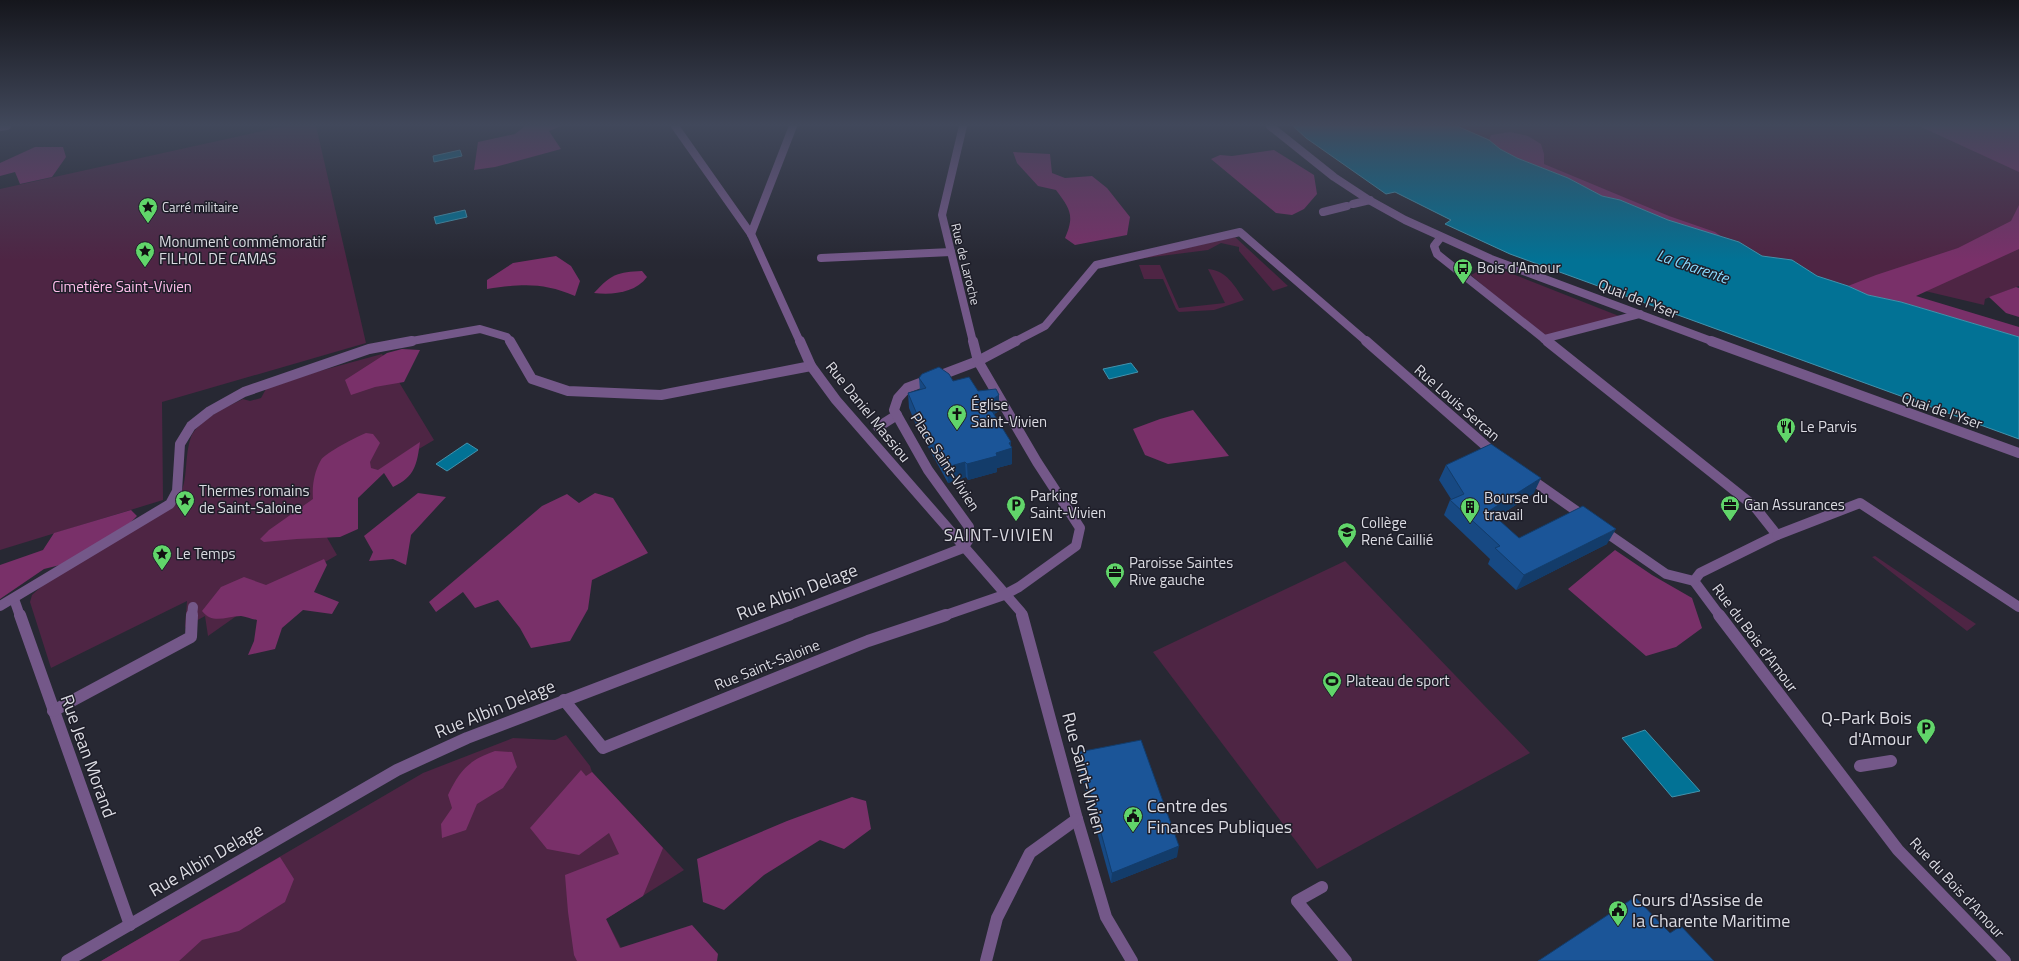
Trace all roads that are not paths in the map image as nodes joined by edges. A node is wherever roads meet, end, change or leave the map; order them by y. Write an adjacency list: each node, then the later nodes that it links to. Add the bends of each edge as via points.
1 (707, 171): 8 (street, Rue Daniel Massiou)
2 (776, 171): 8 (street)
3 (952, 171): 10 (street, Rue de Laroche, via 942,215)
4 (1328, 171): 5 (street, Quai de l'Yser)
5 (1370, 200): 6 (street); 9 (street, Quai de l'Yser)
6 (1323, 212)
7 (1240, 232): 14 (street, Place Saint-Vivien, via 1096,265 1045,326); 19 (street, Rue Louis Sercan, via 1486,448)
8 (751, 234): 15 (street, Rue Daniel Massiou)
9 (1441, 237): 12 (street, Quai de l'Yser); 13 (street, via 1434,246 1437,254)
10 (950, 252): 11 (street); 14 (street, Rue de Laroche)
11 (821, 258)
12 (1640, 314): 13 (street); 18 (street, Quai de l'Yser, via 1786,370)
13 (1544, 339): 21 (street, via 1754,506)
14 (978, 361): 16 (street, Place Saint-Vivien, via 907,388 898,398 894,410); 24 (street, via 1037,462 1080,528 1076,546)
15 (811, 366): 22 (street, Rue Daniel Massiou, via 836,400); 25 (street, via 661,395 568,391 532,380 507,337 480,329 369,349 256,387 210,411 191,426 180,444 177,491 170,504)
16 (897, 415): 17 (street); 22 (street, Place Saint-Vivien, via 928,470 969,527 970,538)
17 (878, 427)
18 (2019, 453)
19 (1505, 461)
20 (1518, 470): 23 (street, via 1666,574)
21 (1777, 535): 23 (street, Rue du Bois d'Amour, via 1700,574); 28 (street, Rue du Bois d'Amour, via 1860,503)
22 (963, 548): 24 (street, Rue Daniel Massiou); 29 (street, Rue Albin Delage)
23 (1694, 581): 40 (street, Rue du Bois d'Amour, via 1841,769 1898,850)
24 (1004, 595): 29 (street, Rue Saint-Saloine, via 868,641 603,748); 33 (street, Rue Saint-Vivien, via 1021,612)
25 (14, 599): 26 (street); 30 (street, Rue Jean Morand)
26 (0, 606)
27 (193, 607): 30 (street, via 191,637)
28 (2019, 607)
29 (564, 700): 35 (street, Rue Albin Delage, via 467,738 398,770)
30 (53, 711): 35 (street, Rue Jean Morand)
31 (1891, 761): 32 (street)
32 (1860, 766)
33 (1077, 819): 37 (street, via 1030,853 997,918); 38 (street, Rue Saint-Vivien, via 1106,917)
34 (1322, 888): 39 (street, via 1297,901)
35 (130, 925): 36 (street, Rue Albin Delage)
36 (67, 961)
37 (986, 961)
38 (1132, 961)
39 (1346, 961)
40 (2005, 961)

